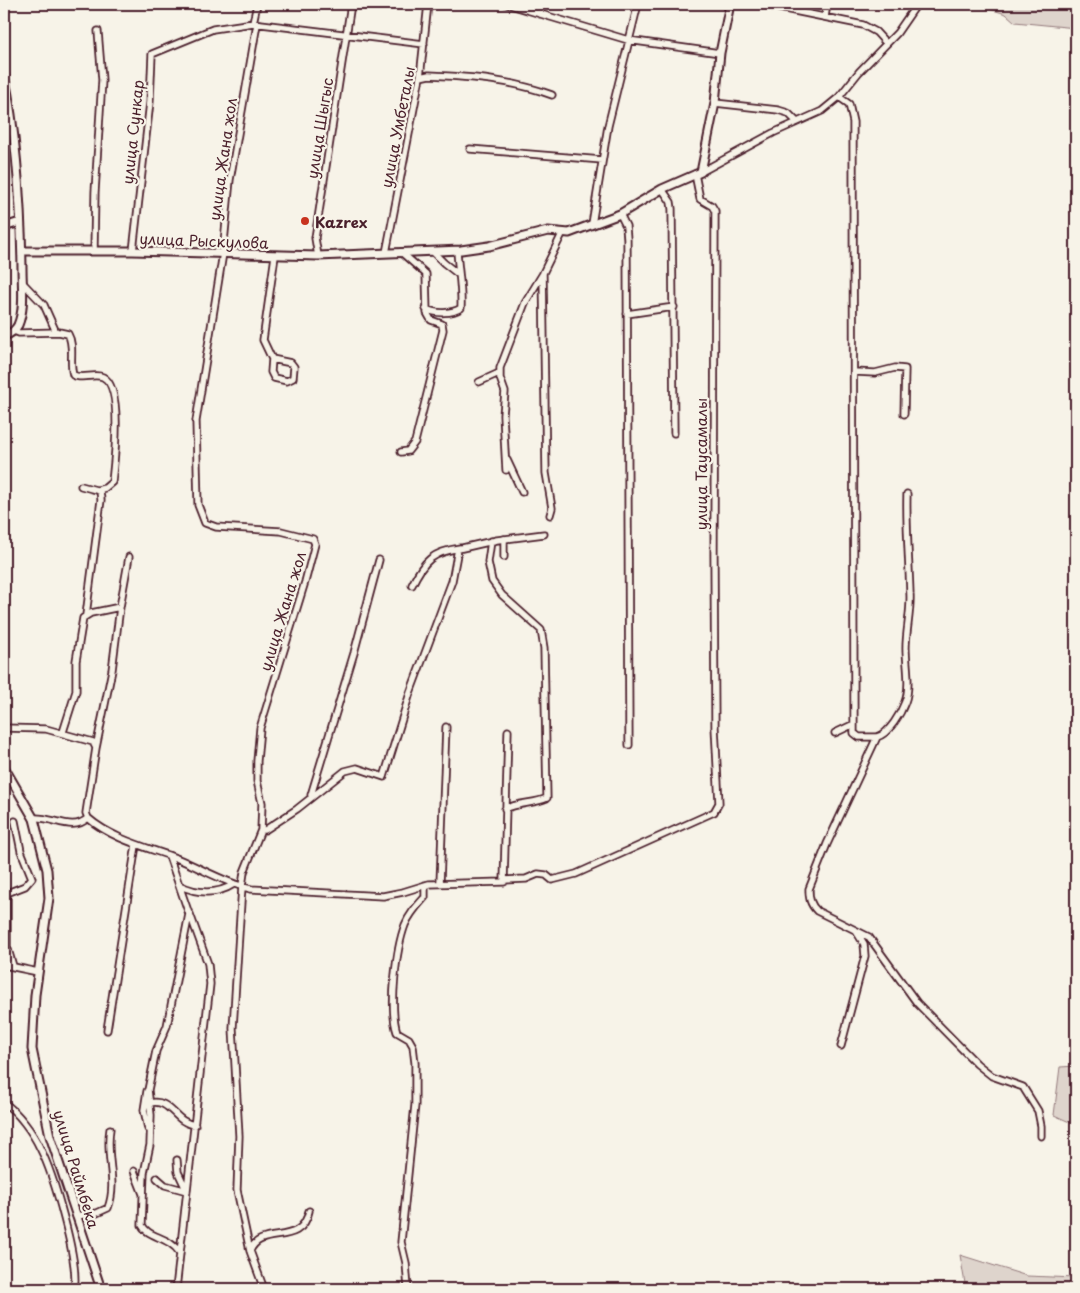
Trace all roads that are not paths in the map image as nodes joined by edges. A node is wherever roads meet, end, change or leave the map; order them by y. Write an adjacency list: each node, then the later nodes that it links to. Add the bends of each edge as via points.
1 (257, 4): 13 (street, улица Жана жол)
2 (351, 4): 15 (street, улица Шыгыс)
3 (428, 4): 18 (street, улица Умбеталы)
4 (507, 4): 11 (street)
5 (542, 4): 11 (street)
6 (638, 4): 16 (street)
7 (730, 4): 19 (street, улица Таусамалы)
8 (760, 4): 12 (street)
9 (827, 4): 12 (street)
10 (917, 4): 17 (street)
11 (540, 14): 16 (street)
12 (825, 17): 17 (street, via 863,25)
13 (255, 24): 15 (street, улица Сункар); 38 (street, улица Сункар, via 213,29 152,54 150,102); 41 (street, улица Жана жол, via 230,180)
14 (98, 32): 35 (street, via 102,80)
15 (346, 36): 18 (street, улица Сункар); 44 (street, улица Шыгыс, via 315,238)
16 (628, 40): 19 (street); 27 (street)
17 (886, 43): 23 (street)
18 (424, 44): 21 (street, улица Умбеталы)
19 (720, 53): 24 (street, улица Таусамалы)
20 (4, 74): 31 (street, via 15,133)
21 (420, 77): 22 (street, via 492,79 518,83); 42 (street, улица Умбеталы)
22 (552, 95)
23 (839, 98): 25 (street, via 822,111); 55 (street, via 850,104 853,113)
24 (715, 103): 25 (street, via 778,110 788,113); 28 (street, улица Таусамалы)
25 (797, 122): 28 (street)
26 (470, 149): 27 (street)
27 (602, 160): 32 (street)
28 (698, 173): 29 (street, улица Рыскулова); 96 (street, улица Таусамалы, via 700,199 715,211 714,555 719,803 714,812 563,879 552,880 538,874 526,879)
29 (662, 189): 30 (street, улица Рыскулова); 48 (street, via 672,209)
30 (620, 214): 32 (street, улица Рыскулова); 50 (street, via 626,226 627,239)
31 (20, 222): 33 (street); 37 (street)
32 (592, 224): 34 (street, улица Рыскулова, via 569,233)
33 (4, 227)
34 (563, 232): 36 (street, улица Рыскулова, via 542,232 489,246); 45 (street)
35 (94, 250): 37 (street, улица Рыскулова); 38 (street, улица Рыскулова)
36 (457, 250): 39 (street, улица Рыскулова); 46 (street)
37 (22, 251): 47 (street)
38 (133, 251): 41 (street, улица Рыскулова)
39 (432, 251): 40 (street, улица Рыскулова); 46 (street)
40 (401, 252): 42 (street, улица Рыскулова); 49 (street, via 426,274)
41 (223, 253): 43 (street, улица Рыскулова); 93 (street, улица Жана жол, via 196,421 198,505 205,523 216,527 282,531 312,539 315,544 260,728 257,780 262,803)
42 (386, 253): 44 (street, улица Рыскулова)
43 (275, 256): 44 (street, улица Рыскулова); 54 (street, via 264,330 266,348)
44 (318, 256)
45 (543, 273): 56 (street, via 525,303); 67 (street, via 546,473 552,508)
46 (458, 274): 49 (street, via 462,284 461,308 448,312)
47 (22, 282): 51 (street, via 19,324); 52 (street, via 44,305)
48 (674, 307): 50 (street); 59 (street)
49 (426, 309): 60 (street, via 431,320 440,323 443,330 415,442 412,448)
50 (627, 314): 85 (street)
51 (14, 331): 52 (street); 53 (street)
52 (56, 332): 64 (street, via 68,334 71,338 73,375 103,377 113,394 116,439 112,482)
53 (4, 336)
54 (272, 360): 54 (street, via 274,378 287,381 293,378 291,363)
55 (855, 372): 58 (street, via 905,369); 78 (street)
56 (498, 376): 57 (street); 61 (street, via 505,392)
57 (479, 382)
58 (904, 414)
59 (674, 434)
60 (401, 452)
61 (504, 456): 62 (street); 65 (street)
62 (506, 470)
63 (81, 486): 64 (street)
64 (97, 490): 77 (street, via 102,500)
65 (522, 492)
66 (907, 494): 84 (street, via 910,594 907,693 892,724 884,735)
67 (550, 515)
68 (544, 534): 69 (street)
69 (504, 539): 70 (street); 73 (street)
70 (491, 541): 71 (street); 89 (street, via 488,562 492,581 502,595 541,630 543,636 548,798)
71 (460, 548): 75 (street, via 445,550 421,566); 88 (street, via 452,581 410,693 384,777 353,768)
72 (129, 557): 76 (street)
73 (504, 557)
74 (379, 560): 88 (street)
75 (412, 584)
76 (120, 607): 77 (street); 86 (street, via 112,670)
77 (86, 615): 82 (street, via 76,661 76,691)
78 (854, 724): 83 (street); 84 (street, via 855,736)
79 (446, 727): 97 (street)
80 (4, 728): 82 (street)
81 (508, 731): 89 (street)
82 (62, 732): 86 (street, via 93,742)
83 (835, 733)
84 (877, 737): 104 (street, via 809,889 812,906 817,911)
85 (629, 746)
86 (96, 748): 91 (street, via 86,813)
87 (4, 767): 90 (street, улица Раймбека)
88 (311, 796): 93 (street, via 277,823)
89 (505, 809): 96 (street)
90 (33, 818): 91 (street, via 75,826); 107 (street, улица Раймбека, via 48,870)
91 (88, 818): 94 (street)
92 (15, 821): 102 (street, via 21,851 32,878 25,886)
93 (261, 830): 101 (street, via 244,872)
94 (136, 845): 95 (street); 108 (street)
95 (169, 856): 98 (street); 99 (street)
96 (504, 880): 97 (street)
97 (440, 883): 100 (street)
98 (234, 884): 99 (street, via 222,891 208,893); 101 (street)
99 (179, 885): 103 (street)
100 (425, 885): 101 (street, via 383,896); 130 (street, via 426,897 414,908 398,951 393,1001 397,1032 409,1039 415,1063 415,1105 401,1242)
101 (242, 886): 124 (street, via 233,1055 240,1136 237,1190)
102 (6, 891): 106 (street, via 7,946)
103 (189, 913): 110 (street, via 170,1012 156,1051); 113 (street, via 208,964 210,984)
104 (856, 930): 109 (street, via 864,944 865,956); 116 (street, via 869,937 917,1004 977,1064 992,1076 1023,1087 1038,1111)
105 (4, 965): 106 (street)
106 (13, 966): 107 (street)
107 (38, 972): 123 (street, улица Раймбека, via 32,1049 50,1136)
108 (107, 1030)
109 (841, 1046)
110 (148, 1090): 112 (street); 115 (street, via 144,1110)
111 (4, 1103): 126 (street, via 42,1150 74,1255)
112 (150, 1103): 113 (street, via 167,1106 181,1121); 115 (street)
113 (195, 1125): 120 (street)
114 (110, 1129): 123 (street, via 107,1144 112,1200 108,1208 98,1213)
115 (150, 1133): 121 (street)
116 (1041, 1136)
117 (177, 1160): 120 (street, via 176,1166)
118 (134, 1171): 121 (street)
119 (157, 1178): 120 (street, via 165,1185)
120 (187, 1191): 125 (street)
121 (144, 1196): 125 (street, via 144,1229 174,1244)
122 (309, 1211): 124 (street, via 304,1225 298,1230 259,1240)
123 (76, 1216): 127 (street, улица Раймбека)
124 (250, 1251): 129 (street)
125 (180, 1253): 128 (street)
126 (74, 1289)
127 (101, 1289)
128 (176, 1289)
129 (264, 1289)
130 (408, 1289)

